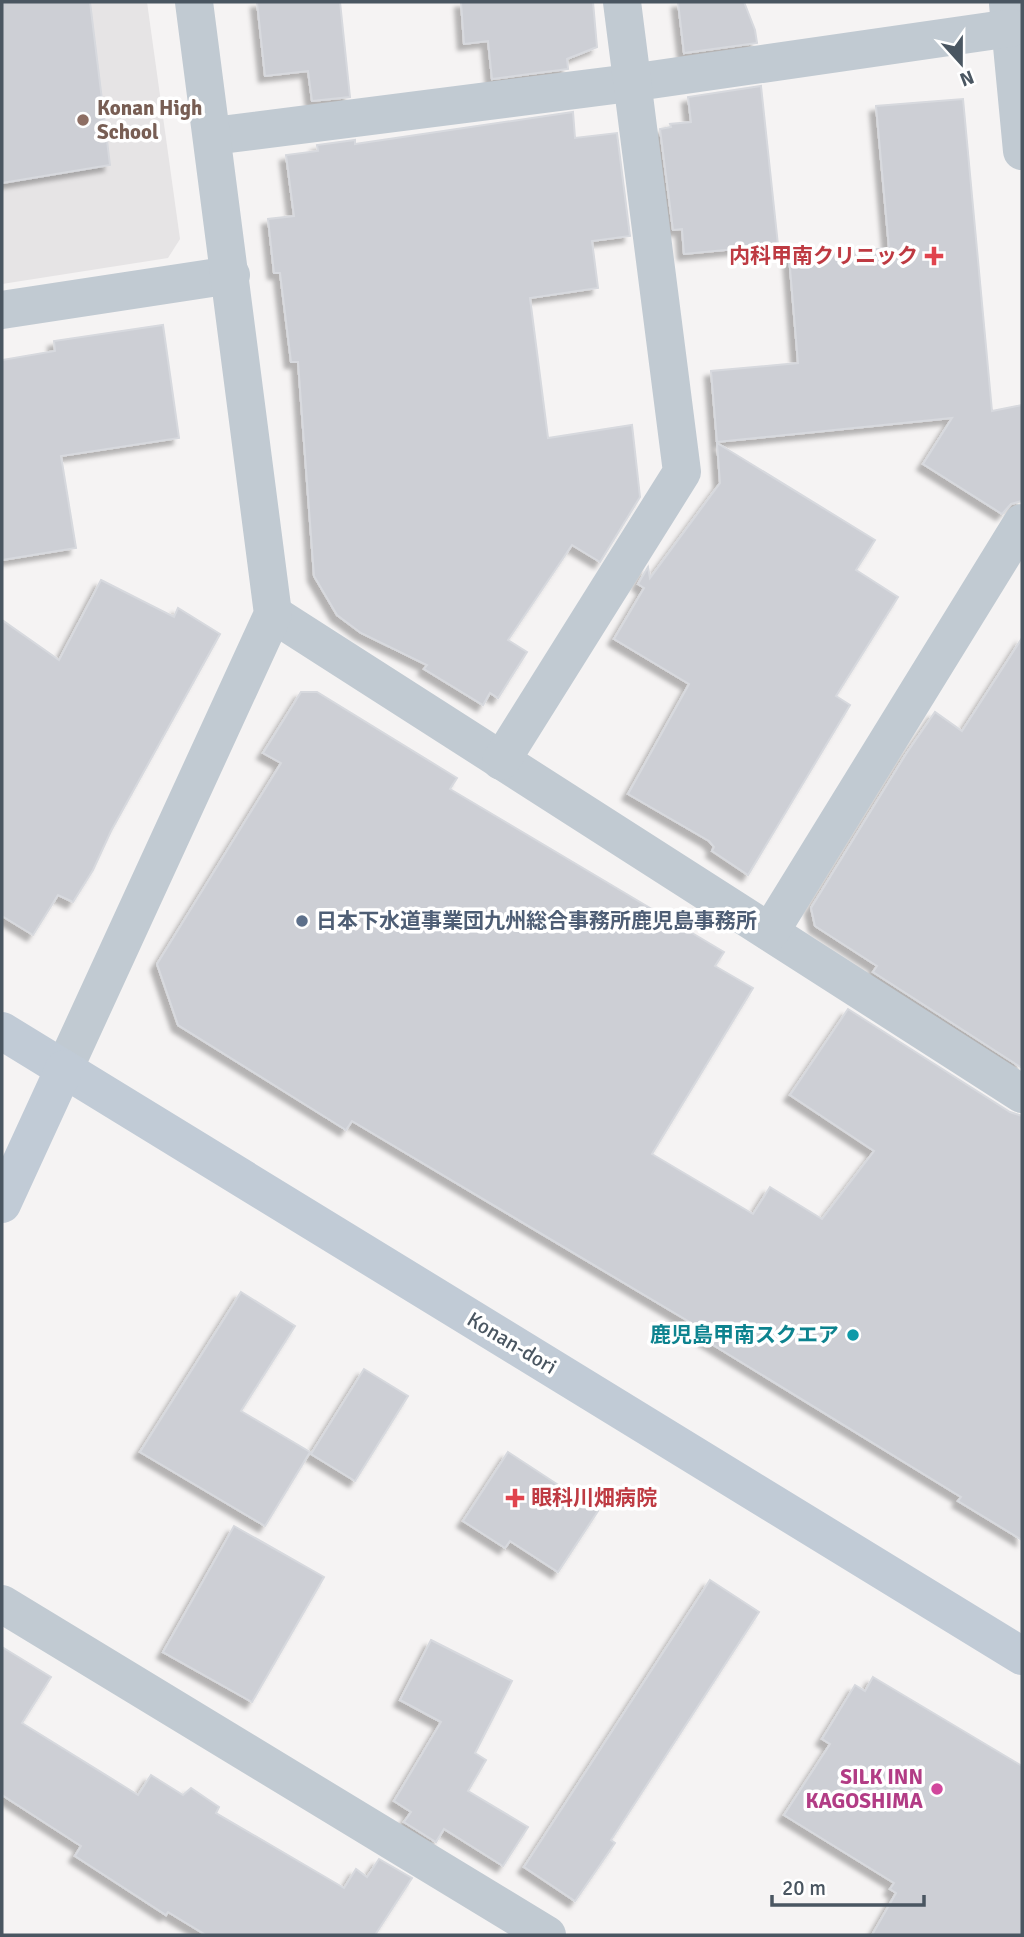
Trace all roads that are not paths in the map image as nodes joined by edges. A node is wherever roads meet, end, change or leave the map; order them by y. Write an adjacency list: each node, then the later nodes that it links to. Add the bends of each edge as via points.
1 (194, 2): 5 (street)
2 (622, 2): 4 (street)
3 (1009, 15): 4 (street); 6 (street)
4 (631, 83): 5 (street); 11 (street, via 682,472)
5 (213, 136): 7 (street)
6 (1022, 151)
7 (231, 275): 8 (street); 10 (street)
8 (2, 310)
9 (1017, 543): 12 (street)
10 (273, 614): 11 (street); 14 (street)
11 (501, 761): 12 (street)
12 (770, 932): 15 (street)
13 (2, 1031): 14 (street, Konan-dori)
14 (64, 1069): 16 (street); 18 (street, Konan-dori)
15 (1022, 1094)
16 (2, 1204)
17 (2, 1604): 19 (street)
18 (1022, 1656)
19 (547, 1935)

